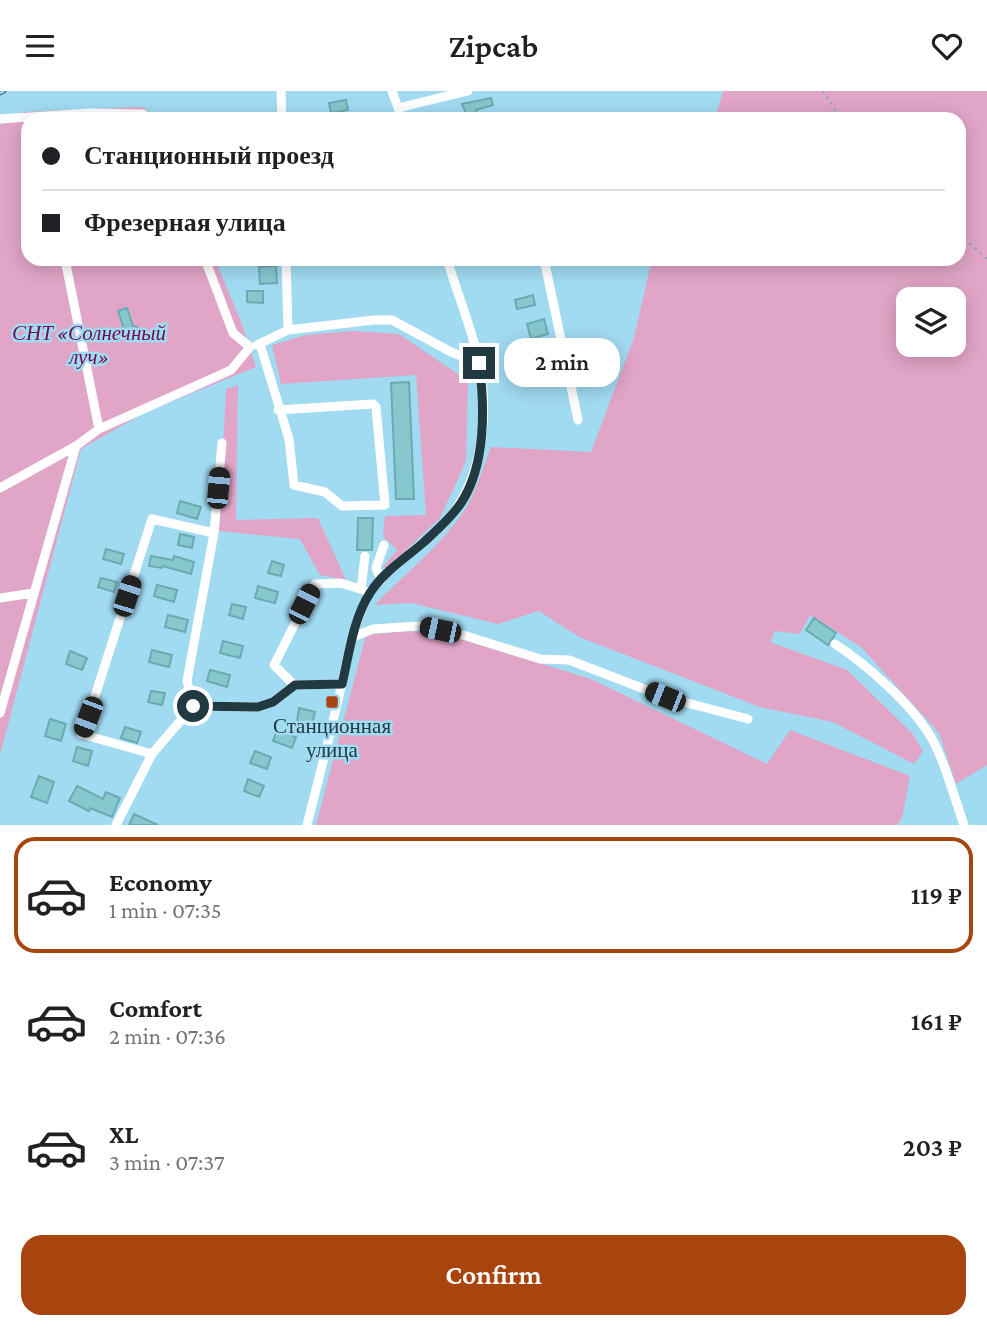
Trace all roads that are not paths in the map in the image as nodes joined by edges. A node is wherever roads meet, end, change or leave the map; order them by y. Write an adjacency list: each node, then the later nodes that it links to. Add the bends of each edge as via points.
1 (281, 91): 5 (street)
2 (392, 91): 4 (street)
3 (468, 91): 4 (street)
4 (398, 108): 6 (street)
5 (282, 112)
6 (399, 112)
7 (21, 118): 8 (street)
8 (0, 119)
9 (66, 266): 20 (street)
10 (208, 266): 16 (street, via 233,333)
11 (286, 266): 14 (street)
12 (449, 266): 17 (street)
13 (545, 266): 19 (street)
14 (288, 330): 15 (street); 17 (street, via 392,320)
15 (260, 344): 16 (street); 18 (street)
16 (250, 347): 20 (street, via 231,370)
17 (479, 363): 27 (street, via 482,422 472,480 444,523)
18 (278, 410): 18 (street, via 289,439 294,485 326,492 342,506 385,505 380,431 373,404)
19 (578, 420)
20 (99, 429): 22 (street)
21 (222, 443): 24 (street)
22 (76, 446): 23 (street); 29 (street)
23 (0, 488)
24 (214, 533): 36 (street, via 187,681); 39 (street, via 152,519 81,734)
25 (384, 545): 27 (street, via 376,568)
26 (365, 556): 28 (street)
27 (381, 580): 28 (street)
28 (366, 590): 31 (street); 34 (street, via 341,583 315,584 274,665)
29 (33, 593): 30 (street); 35 (street)
30 (0, 598)
31 (354, 637): 33 (street); 38 (street, via 373,629 418,625 540,659 569,660 665,697)
32 (835, 644): 42 (street, via 904,703 930,735)
33 (342, 684): 34 (street); 41 (street)
34 (295, 685): 36 (street, via 258,707)
35 (2, 695): 37 (street)
36 (193, 706): 39 (street)
37 (0, 713)
38 (748, 719)
39 (152, 754): 40 (street)
40 (116, 825)
41 (307, 825)
42 (964, 825)

